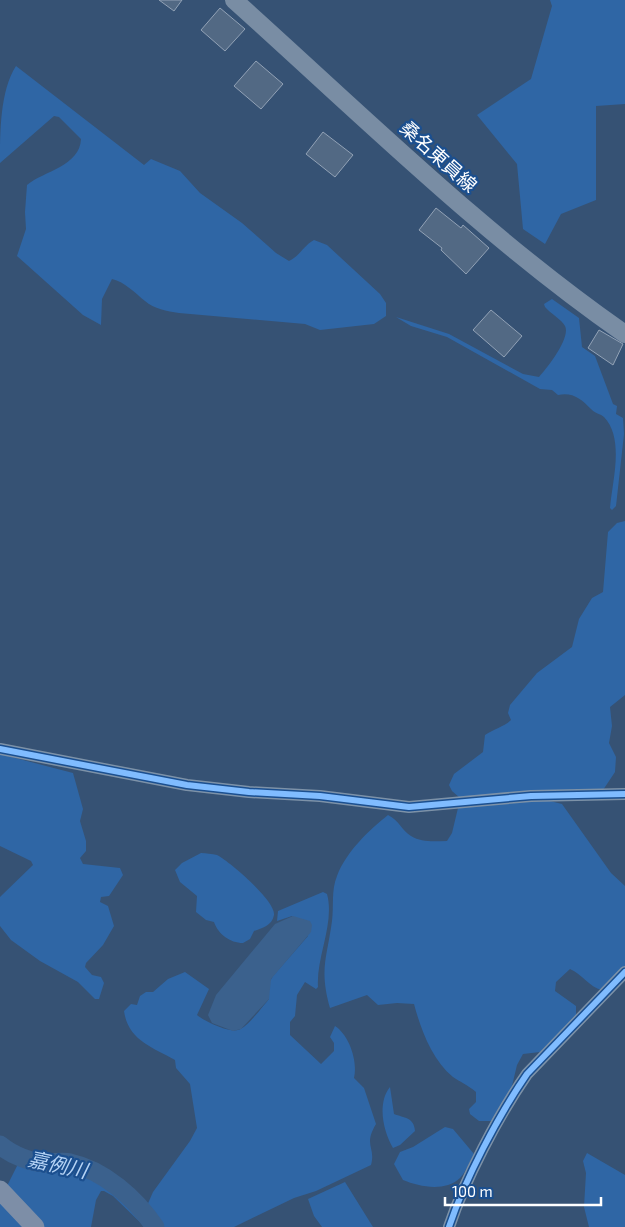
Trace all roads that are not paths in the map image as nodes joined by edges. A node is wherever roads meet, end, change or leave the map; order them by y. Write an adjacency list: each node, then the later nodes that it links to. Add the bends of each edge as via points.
1 (234, 0): 2 (main road, 桑名東員線, via 459,202 558,285)
2 (625, 334)
3 (0, 749): 4 (street, via 187,785 409,807 530,796)
4 (625, 794)
5 (625, 972): 8 (street, via 538,1061 519,1086 466,1184)
6 (0, 1190): 7 (main road)
7 (35, 1227)
8 (449, 1227)

